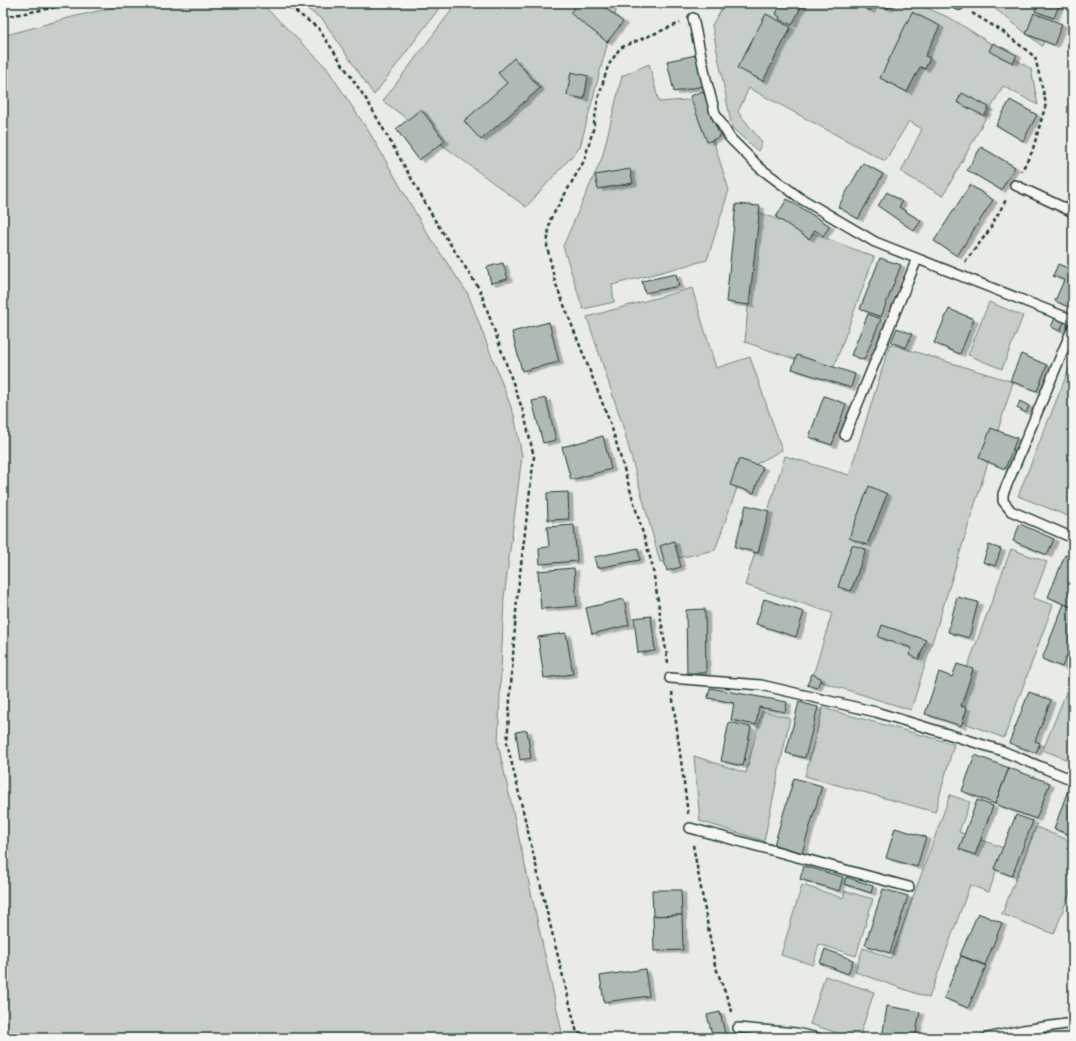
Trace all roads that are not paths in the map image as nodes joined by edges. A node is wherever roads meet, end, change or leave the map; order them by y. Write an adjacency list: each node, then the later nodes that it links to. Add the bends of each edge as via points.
1 (693, 18): 4 (lane, via 715,113 730,138 760,168 800,198 875,242)
2 (1014, 185): 3 (lane)
3 (1073, 212)
4 (917, 259): 5 (lane); 7 (lane)
5 (1073, 320)
6 (1073, 327): 8 (lane, via 1003,494 1003,501 1011,511)
7 (845, 435)
8 (1073, 538)
9 (670, 678): 10 (lane, via 760,685 876,712 1000,750)
10 (1073, 780)
11 (690, 828): 12 (lane)
12 (909, 887)
13 (1073, 1023): 16 (lane)
14 (738, 1028): 15 (lane, via 796,1032)
15 (818, 1038)
16 (987, 1038)

